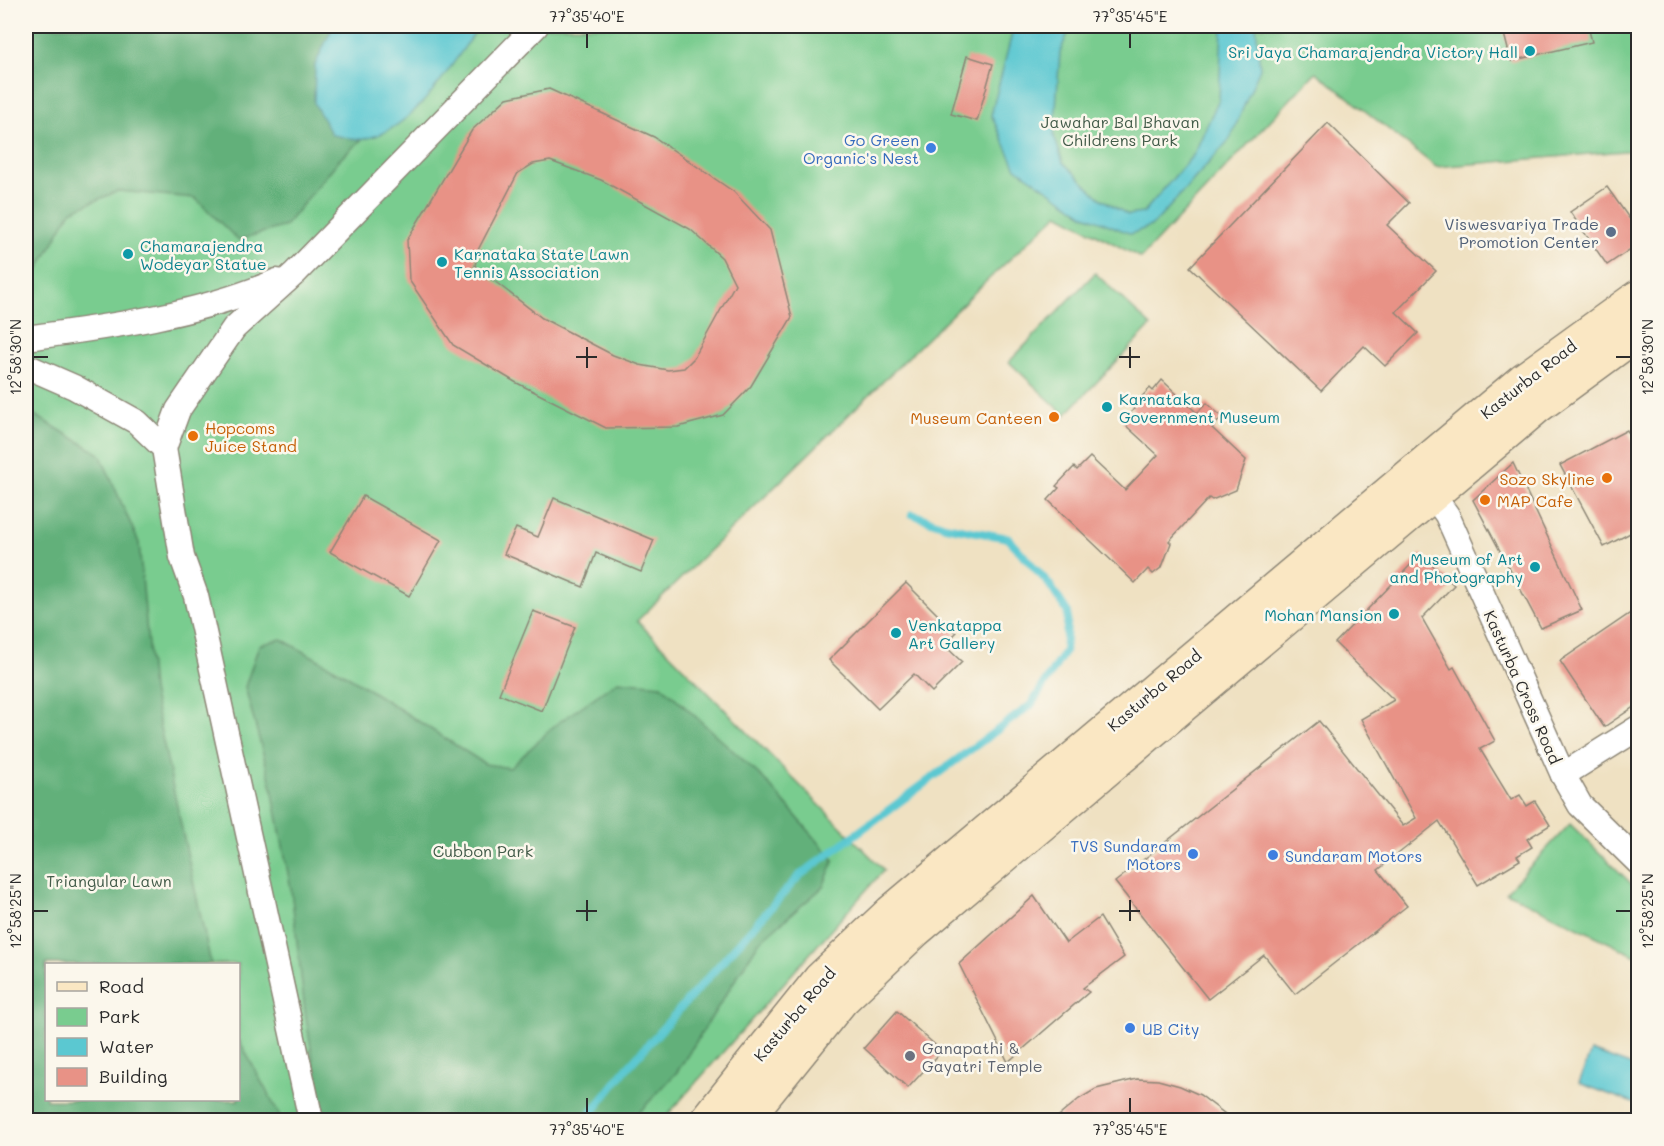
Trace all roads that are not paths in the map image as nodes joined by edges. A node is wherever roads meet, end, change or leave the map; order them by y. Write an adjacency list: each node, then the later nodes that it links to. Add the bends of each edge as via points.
1 (536, 26): 2 (street)
2 (295, 273): 5 (street, via 253,291 172,313); 7 (street, via 234,328 178,410)
3 (1638, 297): 13 (main road, Kasturba Road, via 1523,380 891,912 820,979)
4 (1638, 333): 8 (main road, Kasturba Road, via 1537,407)
5 (26, 338)
6 (26, 366): 7 (street, via 137,422)
7 (164, 448): 12 (street, via 182,557 196,596)
8 (1432, 494): 10 (street, Kasturba Cross Road, via 1447,515); 14 (main road, Kasturba Road, via 915,931 842,1000)
9 (1638, 728): 10 (street)
10 (1563, 775): 11 (street, Kasturba Cross Road, via 1580,805)
11 (1638, 862)
12 (311, 1120)
13 (706, 1120)
14 (745, 1120)

